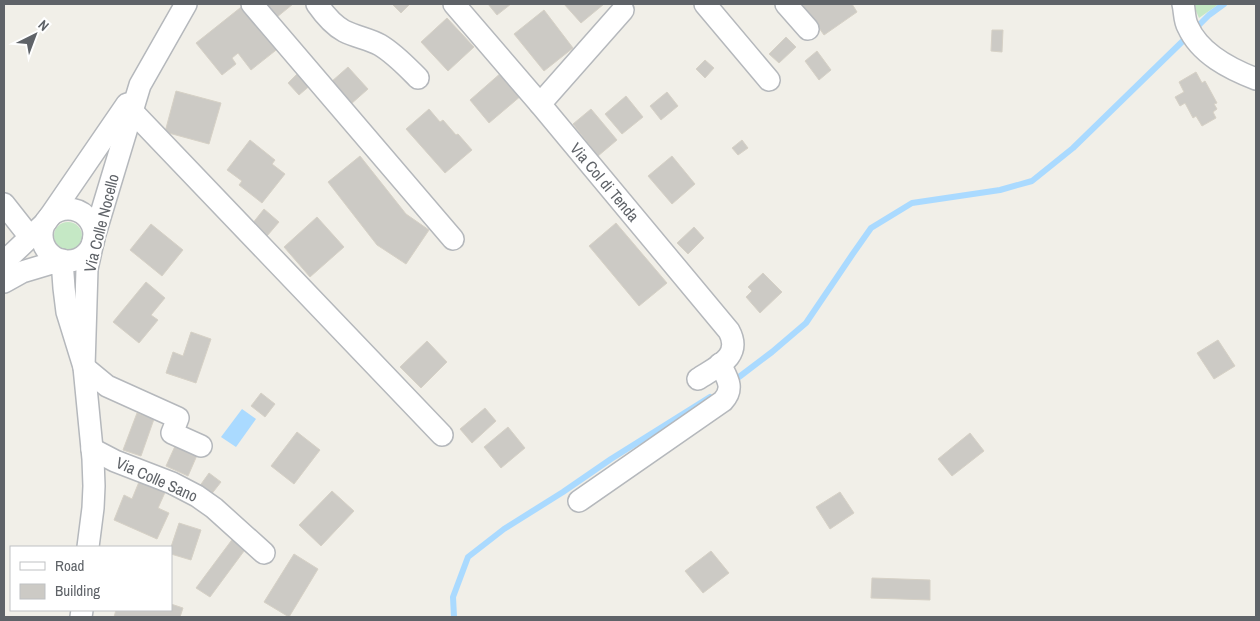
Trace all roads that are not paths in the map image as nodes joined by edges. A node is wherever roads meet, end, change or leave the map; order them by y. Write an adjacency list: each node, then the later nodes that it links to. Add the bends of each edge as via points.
1 (186, 4): 13 (street, Via Colle Nocello)
2 (252, 4): 19 (street)
3 (317, 4): 10 (street, via 344,31 387,49)
4 (454, 4): 14 (street, Via Col di Tenda)
5 (705, 4): 12 (street)
6 (786, 4): 9 (street)
7 (1183, 4): 11 (street, via 1188,27 1206,51 1227,66)
8 (623, 10): 14 (street)
9 (808, 29)
10 (418, 78)
11 (1256, 78)
12 (770, 80)
13 (140, 85): 15 (street, Via Colle Nocello); 17 (street)
14 (540, 104): 23 (street, Via Col di Tenda, via 726,325 733,348)
15 (132, 110): 18 (street, Via Colle Nocello); 26 (street)
16 (4, 204): 20 (street)
17 (46, 222): 18 (street, via 55,213 74,210 88,218); 20 (street); 21 (street, via 43,230 45,247)
18 (94, 237): 21 (street, via 91,248 83,257); 24 (street, Via Colle Nocello, via 88,269)
19 (453, 239)
20 (13, 250)
21 (62, 260): 22 (street, via 22,272); 24 (street, via 67,312)
22 (4, 282)
23 (720, 364): 25 (street, Via Col di Tenda); 29 (street, via 729,388 723,401)
24 (84, 367): 27 (street, via 107,386 178,418 172,432); 28 (street, Via Colle Nocello)
25 (698, 379)
26 (442, 435)
27 (201, 446)
28 (92, 449): 30 (street, Via Colle Nocello, via 94,496); 31 (street, Via Colle Sano, via 197,496)
29 (579, 501)
30 (88, 546)
31 (264, 553)

